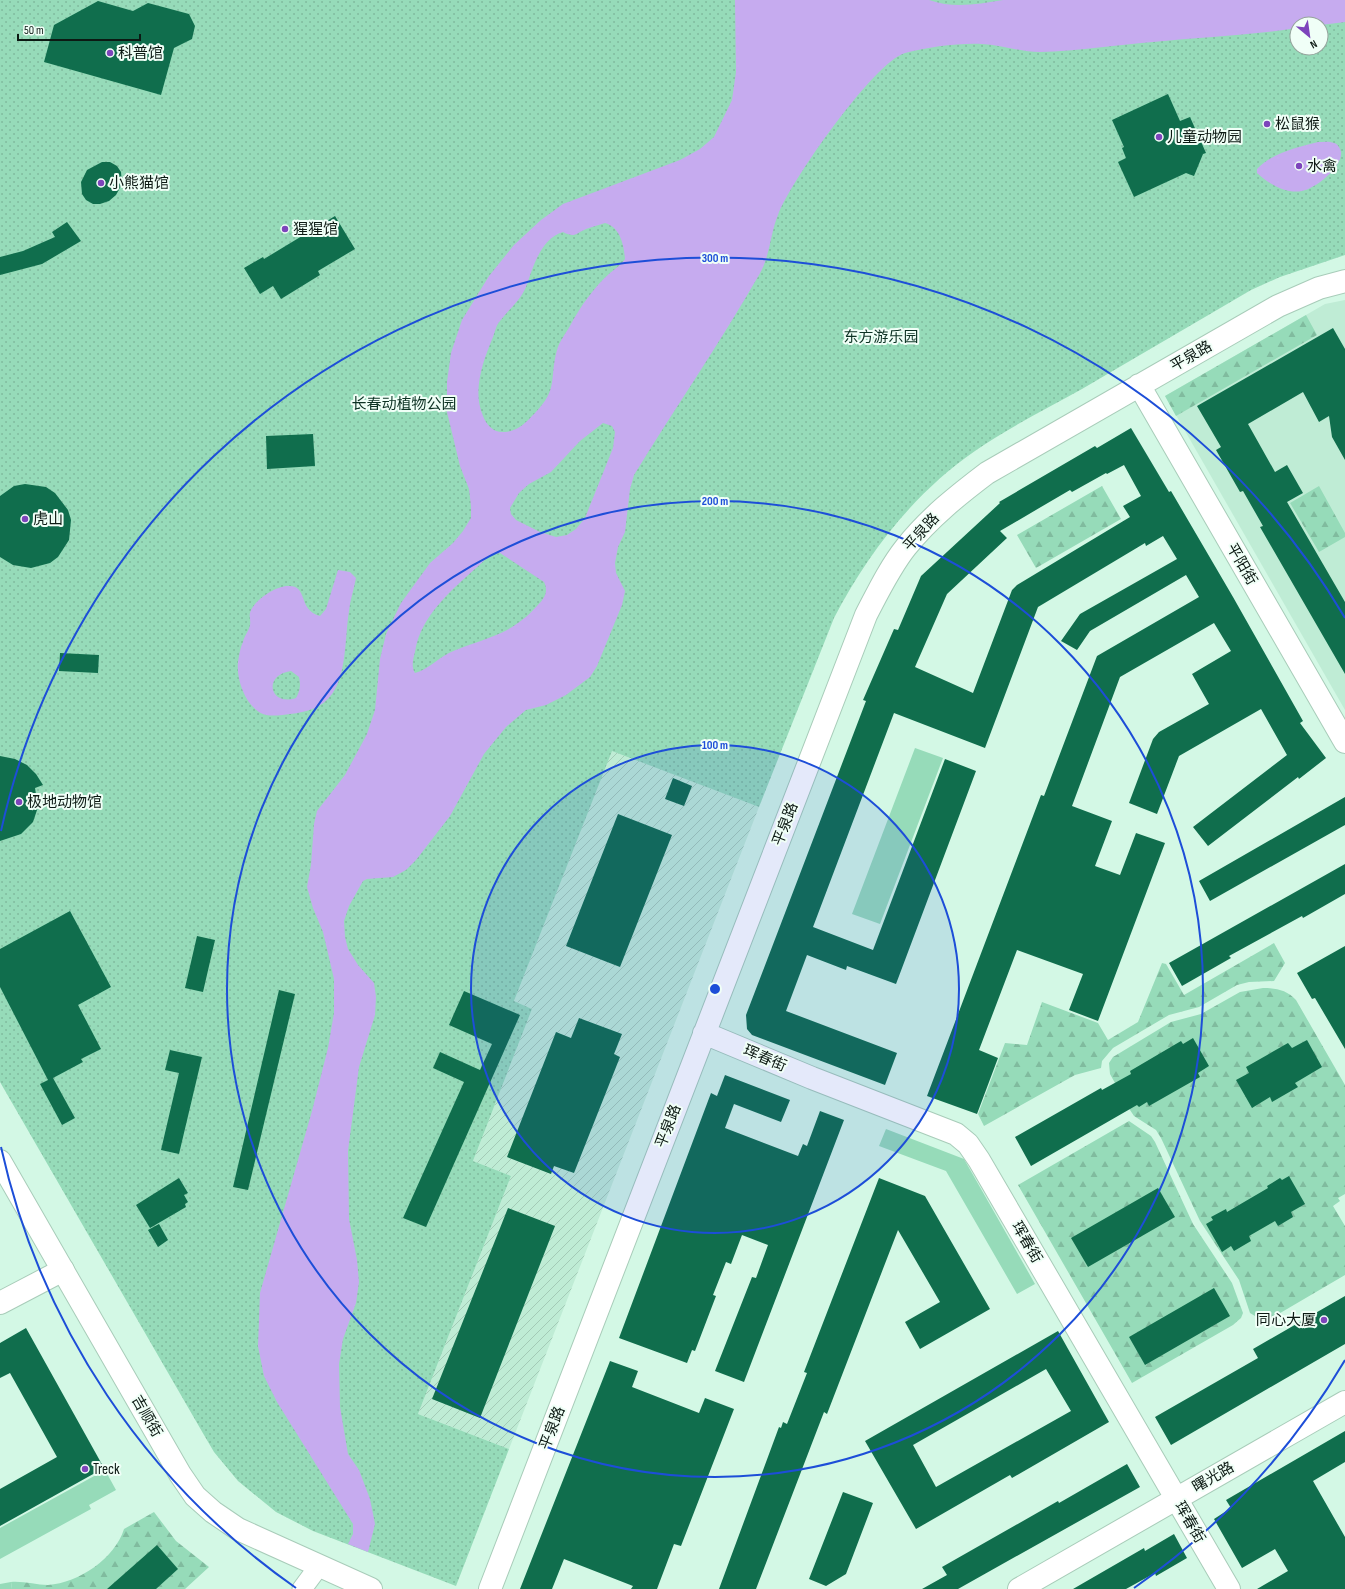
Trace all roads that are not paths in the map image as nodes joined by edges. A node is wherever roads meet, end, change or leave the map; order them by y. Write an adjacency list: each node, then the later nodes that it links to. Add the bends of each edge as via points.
1 (1345, 281): 2 (street, 平泉路, via 1319,288 1278,306)
2 (1139, 386): 3 (street, 平阳街); 4 (street, 平泉路, via 987,473 958,495 906,547 866,615)
3 (1345, 742)
4 (704, 1033): 9 (street, 珲春街, via 956,1134 968,1144); 13 (street, 平泉路)
5 (0, 1161): 6 (street, 吉顺街)
6 (63, 1270): 7 (street); 10 (street, 吉顺街, via 195,1496 238,1529)
7 (0, 1304)
8 (1345, 1402): 9 (street, 曙光路)
9 (1176, 1498): 14 (street, 曙光路); 15 (street, 珲春街)
10 (319, 1566): 11 (street); 12 (street, 吉顺街)
11 (302, 1589)
12 (371, 1589)
13 (490, 1589)
14 (1019, 1589)
15 (1229, 1589)

